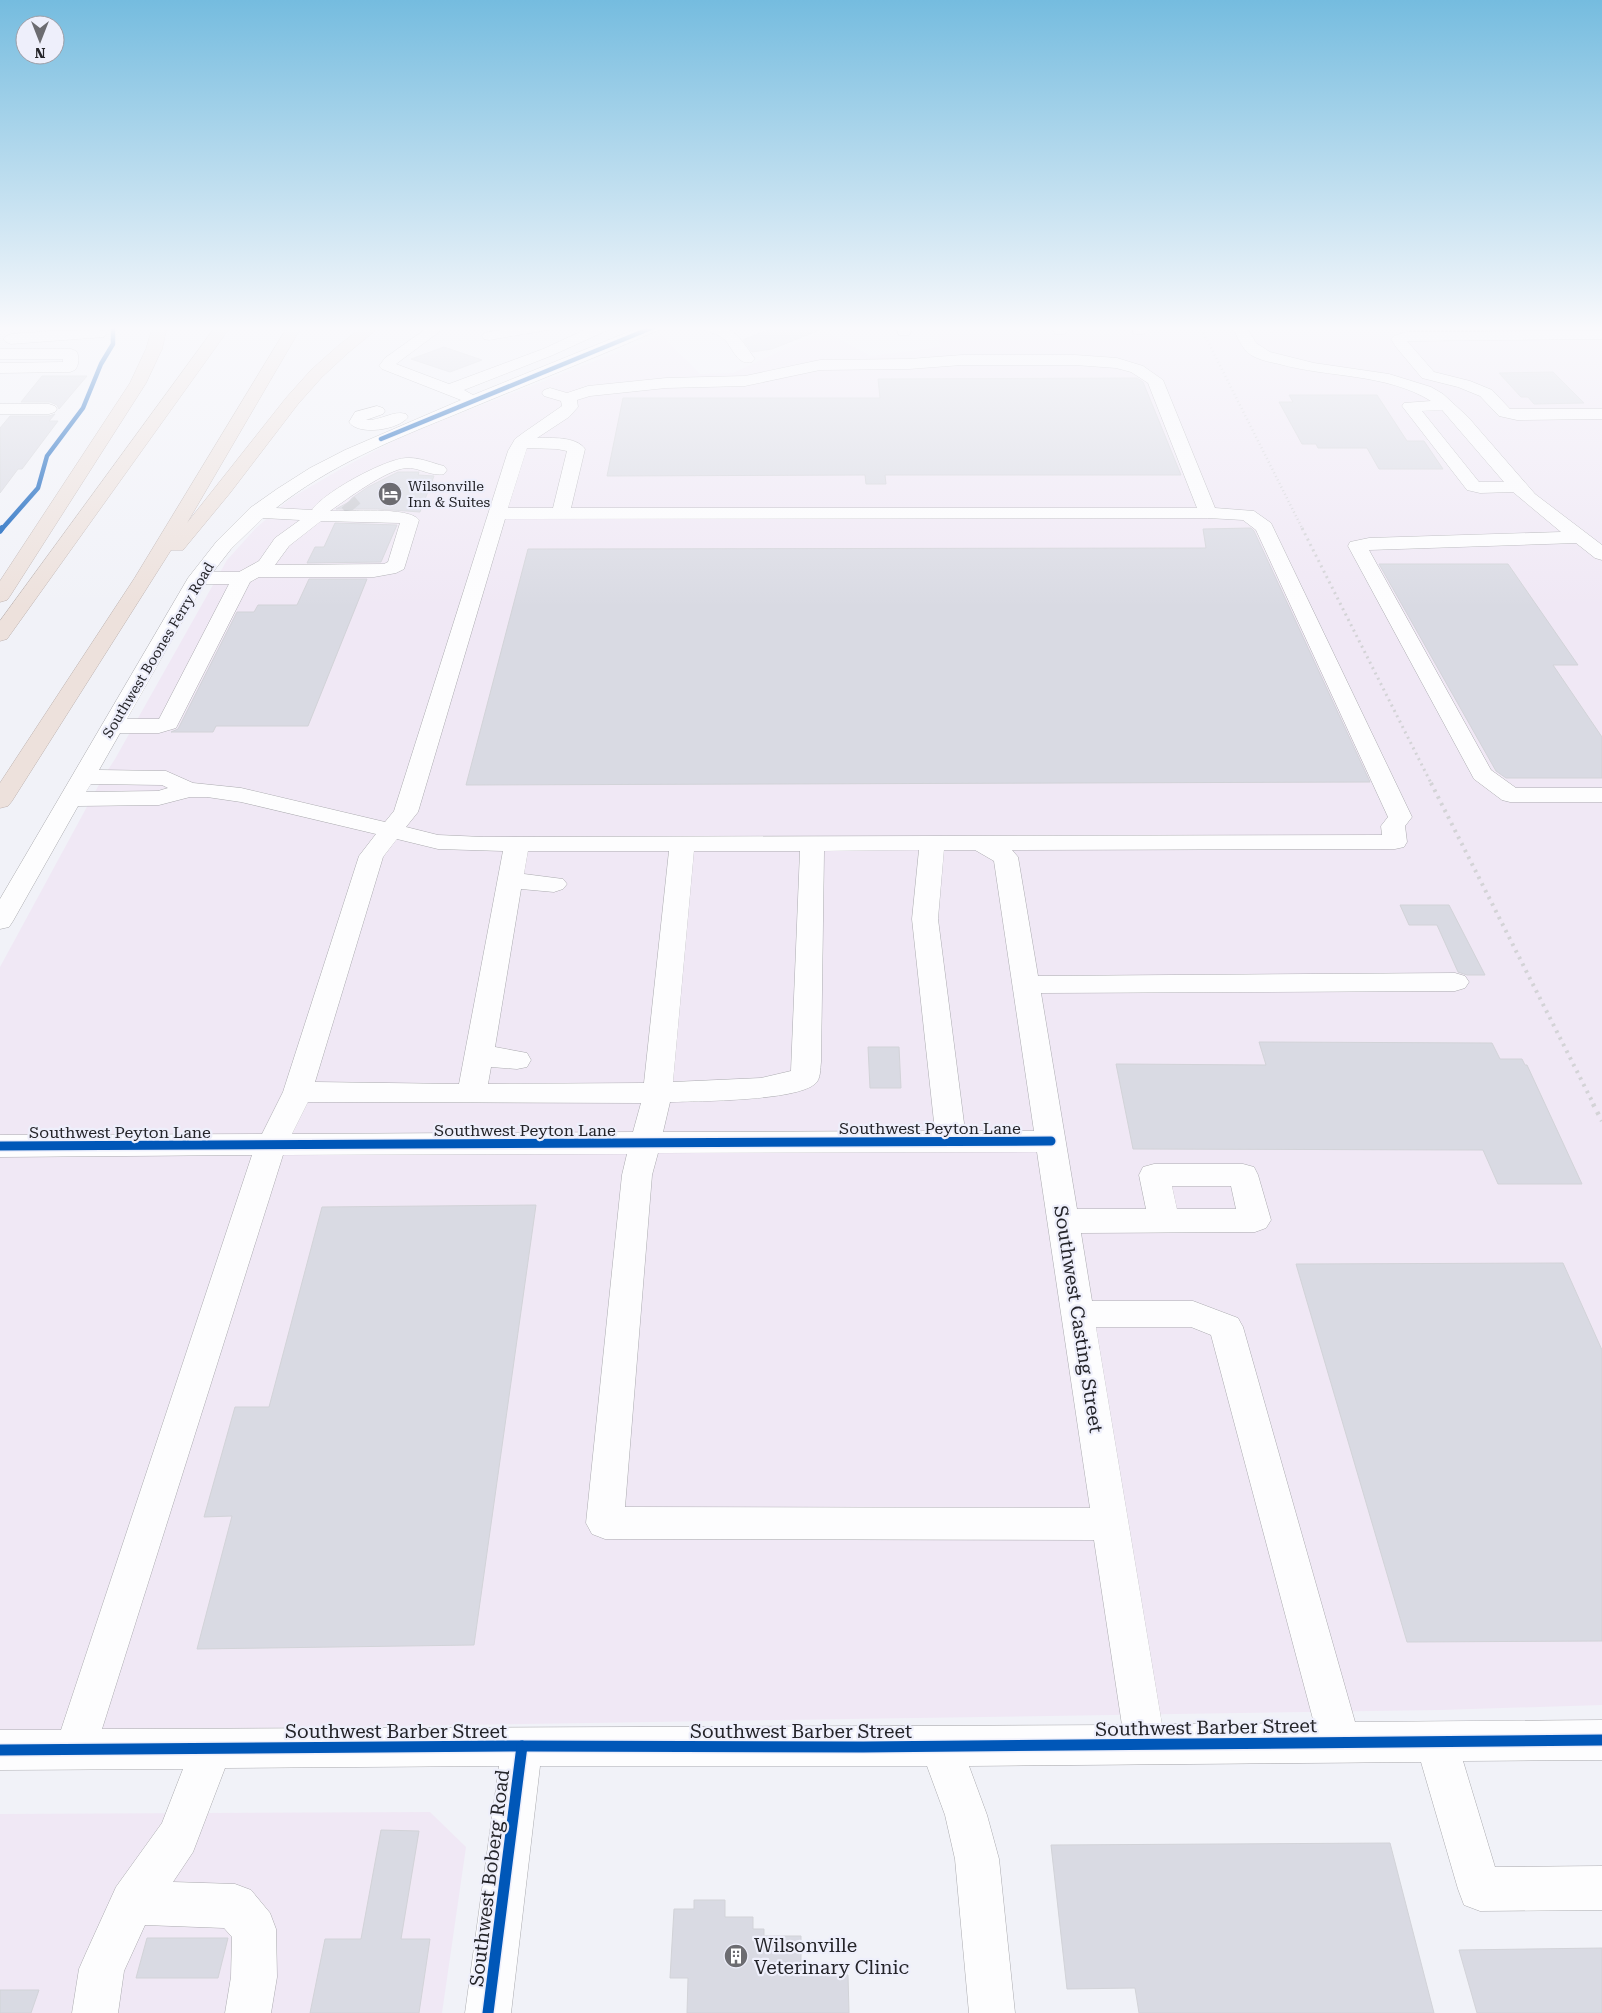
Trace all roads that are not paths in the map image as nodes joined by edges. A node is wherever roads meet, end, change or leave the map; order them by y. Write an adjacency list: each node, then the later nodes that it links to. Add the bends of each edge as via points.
1 (114, 420): 30 (highway)
2 (156, 420): 31 (highway)
3 (239, 420): 29 (highway)
4 (278, 420): 29 (highway, via 204,517)
5 (358, 420): 6 (street, via 363,425)
6 (392, 420)
7 (429, 420): 20 (street, Southwest Boones Ferry Road, via 354,451 295,484)
8 (554, 420): 16 (street, via 524,438)
9 (1171, 420): 21 (street)
10 (1421, 420): 18 (street, via 1473,486)
11 (1460, 420): 13 (street)
12 (1602, 429): 15 (street)
13 (1469, 430): 14 (street); 18 (street)
14 (1488, 430)
15 (1507, 430)
16 (522, 444): 22 (street); 23 (street, via 561,444 576,450)
17 (438, 470): 19 (street, via 418,464 391,466)
18 (1518, 487): 25 (street, via 1553,519)
19 (345, 507): 24 (street); 27 (street, via 410,520 397,565 374,571)
20 (256, 512): 24 (street); 28 (street, Southwest Boones Ferry Road, via 228,538)
21 (1208, 513): 23 (street); 43 (street, via 1248,515 1264,527 1400,817 1393,826 1395,842)
22 (498, 514): 23 (street); 38 (street, via 406,812)
23 (562, 514)
24 (318, 515): 27 (street, via 282,542 266,565)
25 (1578, 536): 26 (street); 35 (street, via 1356,546 1482,774 1510,795)
26 (1602, 554)
27 (249, 575): 28 (street); 32 (street, via 168,723 159,726)
28 (198, 578): 32 (street, Southwest Boones Ferry Road)
29 (144, 579): 37 (highway)
30 (0, 596)
31 (0, 635)
32 (112, 726): 33 (street, Southwest Boones Ferry Road)
33 (83, 778): 34 (street, via 166,778); 36 (street, Southwest Boones Ferry Road)
34 (189, 790): 36 (street, via 159,798); 38 (street, via 242,795)
35 (1602, 795)
36 (71, 799): 46 (street, Southwest Boones Ferry Road)
37 (0, 801)
38 (390, 830): 41 (street, via 438,842); 51 (street, via 371,856)
39 (932, 842): 40 (street); 43 (street); 55 (street, via 925,919)
40 (812, 843): 42 (street); 52 (street, via 805,1077 761,1088)
41 (517, 844): 42 (street); 44 (street)
42 (682, 844): 52 (street)
43 (982, 844): 48 (street, Southwest Casting Street, via 1006,858)
44 (510, 881): 45 (street); 49 (street)
45 (554, 884)
46 (0, 921)
47 (1455, 982): 48 (street)
48 (1026, 986): 54 (street, Southwest Casting Street)
49 (478, 1051): 50 (street, via 492,1058); 53 (street)
50 (517, 1060)
51 (298, 1092): 53 (street); 57 (street)
52 (658, 1093): 53 (street); 56 (street)
53 (472, 1094)
54 (1051, 1141): 55 (street, Southwest Peyton Lane); 59 (street, Southwest Casting Street)
55 (952, 1142): 56 (street, Southwest Peyton Lane)
56 (646, 1144): 57 (street, Southwest Peyton Lane); 62 (street, via 637,1175 605,1523)
57 (271, 1145): 58 (street, Southwest Peyton Lane); 70 (street)
58 (0, 1146)
59 (1063, 1221): 60 (street); 61 (street, Southwest Casting Street)
60 (1164, 1221)
61 (1078, 1314): 62 (street, Southwest Casting Street); 65 (street, via 1193,1314 1226,1327)
62 (1111, 1524): 66 (street, Southwest Casting Street)
63 (1602, 1740): 64 (street, Southwest Barber Street)
64 (1436, 1741): 65 (street, Southwest Barber Street); 72 (street, via 1480,1889)
65 (1340, 1742): 66 (street, Southwest Barber Street)
66 (1145, 1744): 68 (street, Southwest Barber Street)
67 (522, 1746): 68 (street, Southwest Barber Street); 69 (street, Southwest Barber Street); 76 (street, Southwest Boberg Road)
68 (941, 1747): 77 (street, via 966,1815 977,1859)
69 (212, 1748): 70 (street, Southwest Barber Street); 73 (street, via 178,1836)
70 (75, 1749): 71 (street, Southwest Barber Street)
71 (0, 1750)
72 (1602, 1888)
73 (132, 1903): 74 (street, via 102,1969); 75 (street, via 234,1906 254,1930 254,1977)
74 (95, 2013)
75 (248, 2013)
76 (488, 2013)
77 (992, 2013)

